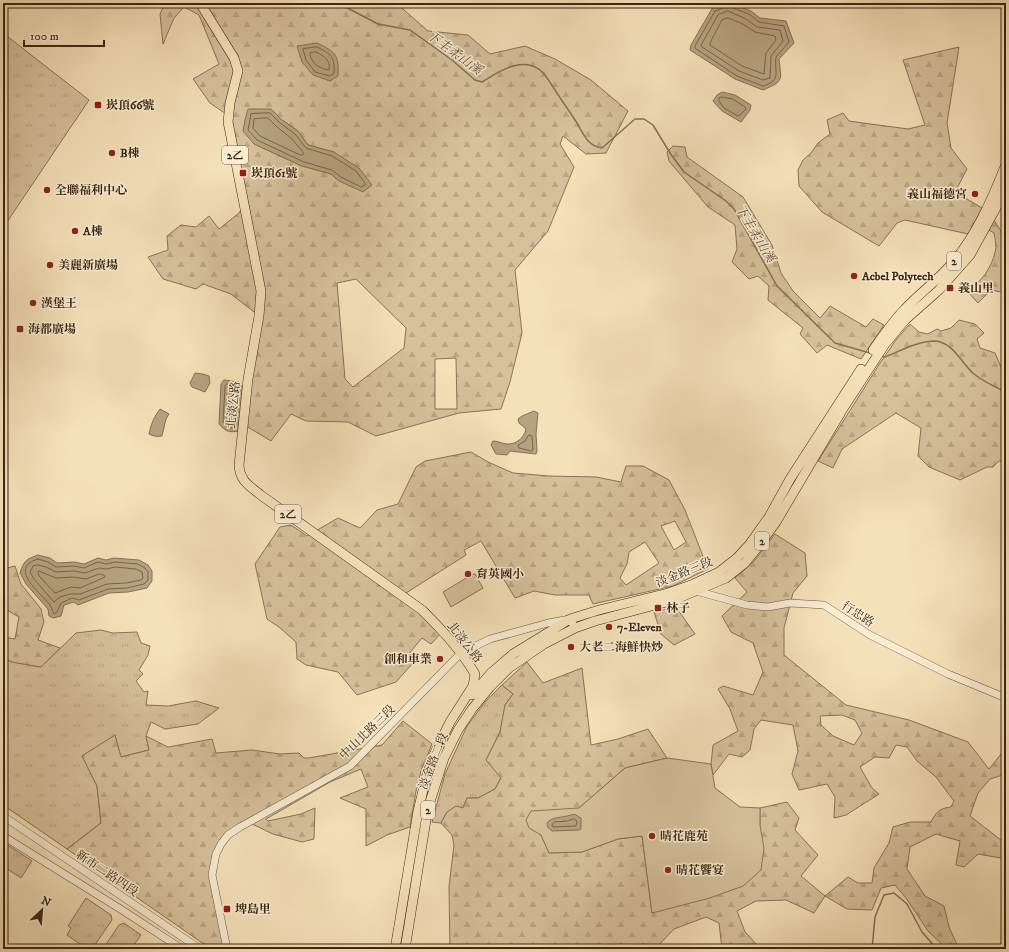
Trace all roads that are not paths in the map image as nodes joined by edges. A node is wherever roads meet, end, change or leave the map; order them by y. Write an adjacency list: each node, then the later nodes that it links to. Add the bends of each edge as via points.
1 (200, 3): 8 (main road, 北淡公路 / 2乙, via 234,58 238,70 228,122 261,291 248,379 239,474 262,496 422,610)
2 (1006, 164): 4 (main road, 2, via 991,199 964,249 947,269 905,308)
3 (1006, 184): 4 (main road, 2, via 970,255 939,290)
4 (882, 342): 5 (main road, 淡金路三段 / 2, via 749,545 737,558)
5 (694, 588): 6 (main road, 淡金路三段 / 2); 7 (main road, 淡金路三段 / 2, via 674,600); 10 (street, 行忠路, via 747,605 824,605 870,635 948,674)
6 (570, 619): 7 (street); 8 (street, 中山北路三段, via 548,622 490,639); 11 (main road, 淡金路三段 / 2, via 513,654 491,673)
7 (575, 628): 9 (main road, 淡金路三段 / 2, via 544,644 509,668)
8 (461, 653): 11 (main road, 北淡公路 / 2乙, via 475,674 473,686); 16 (street, 中山北路三段, via 350,766 228,835 216,854 212,875)
9 (490, 686): 18 (main road, 淡金路二段 / 2, via 458,730 444,758 428,808)
10 (1006, 698)
11 (459, 710): 17 (main road, 淡金路二段 / 2, via 450,722 426,778)
12 (3, 816): 15 (street, 新市二路四段)
13 (3, 836): 14 (street, 新市二路四段)
14 (182, 949)
15 (200, 949)
16 (227, 949)
17 (395, 949)
18 (405, 949)

